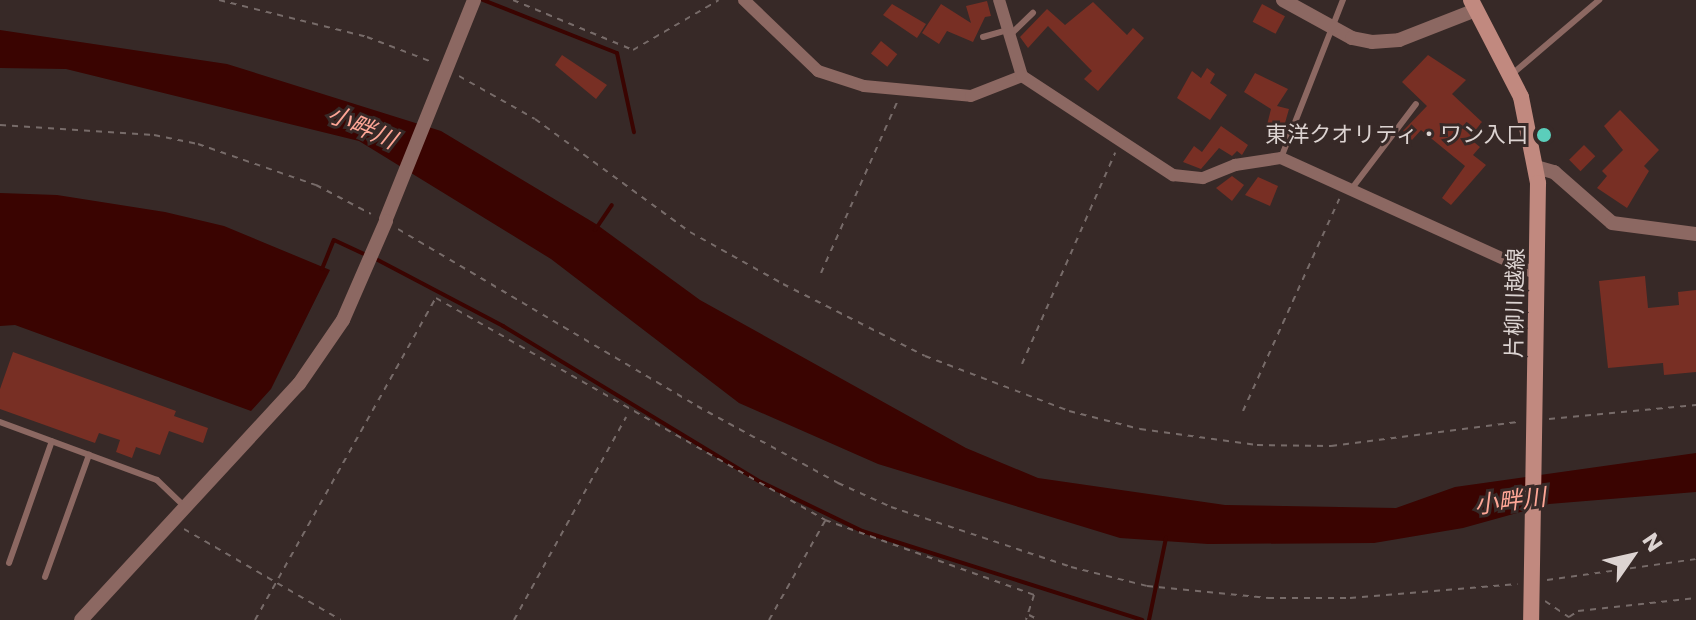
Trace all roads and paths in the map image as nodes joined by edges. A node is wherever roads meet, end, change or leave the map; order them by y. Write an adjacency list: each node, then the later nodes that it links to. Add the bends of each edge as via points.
1 (219, 0): 15 (path, via 367,37)
2 (513, 0): 3 (path, via 633,50)
3 (719, 0)
4 (744, 0): 18 (street, via 818,71 864,86)
5 (999, 0): 13 (street)
6 (1283, 0): 12 (street)
7 (1343, 0): 12 (lane)
8 (1599, 0): 16 (lane)
9 (472, 4): 15 (street)
10 (1473, 5): 12 (street, via 1387,43); 16 (main road, 片柳川越線)
11 (1033, 13): 13 (lane)
12 (1332, 29): 22 (lane)
13 (1009, 33): 14 (lane); 17 (street)
14 (983, 37)
15 (446, 73): 25 (street); 34 (path, via 535,119 690,232 783,284 925,356 1069,411 1184,437 1257,445 1331,446)
16 (1511, 75): 23 (main road, 片柳川越線, via 1529,124)
17 (1022, 76): 18 (street, via 971,96); 21 (street)
18 (903, 90): 27 (path)
19 (1416, 104): 24 (lane)
20 (0, 125): 25 (path, via 154,135 198,144 316,185)
21 (1119, 144): 22 (street, via 1186,179); 29 (path)
22 (1281, 158): 24 (street)
23 (1536, 167): 26 (street, via 1554,172 1612,223); 28 (main road, 片柳川越線)
24 (1350, 185): 28 (street); 31 (path)
25 (386, 220): 37 (street, via 350,306 317,359 279,410); 43 (path, via 697,406 838,483 891,507 1071,567 1147,586 1268,598 1350,598)
26 (1696, 234)
27 (821, 273)
28 (1537, 274): 34 (main road, 片柳川越線)
29 (1022, 364)
30 (1696, 405): 34 (path)
31 (1243, 411)
32 (626, 417): 51 (path)
33 (0, 422): 35 (lane)
34 (1536, 423): 43 (main road, 片柳川越線)
35 (52, 441): 36 (lane); 41 (lane)
36 (89, 455): 37 (lane, via 157,480); 42 (lane)
37 (186, 508): 39 (street)
38 (825, 520): 44 (path, via 436,298); 47 (path, via 1028,591 1036,599); 52 (path)
39 (173, 522): 44 (path); 48 (street)
40 (1696, 559): 43 (path)
41 (9, 563)
42 (45, 577)
43 (1532, 580): 55 (main road, 片柳川越線)
44 (275, 584): 49 (path); 50 (path)
45 (1696, 598): 46 (path, via 1591,609 1569,617)
46 (1547, 602)
47 (1029, 615): 53 (path); 54 (path)
48 (81, 620)
49 (255, 620)
50 (341, 620)
51 (514, 620)
52 (769, 620)
53 (1026, 620)
54 (1039, 620)
55 (1531, 620)

